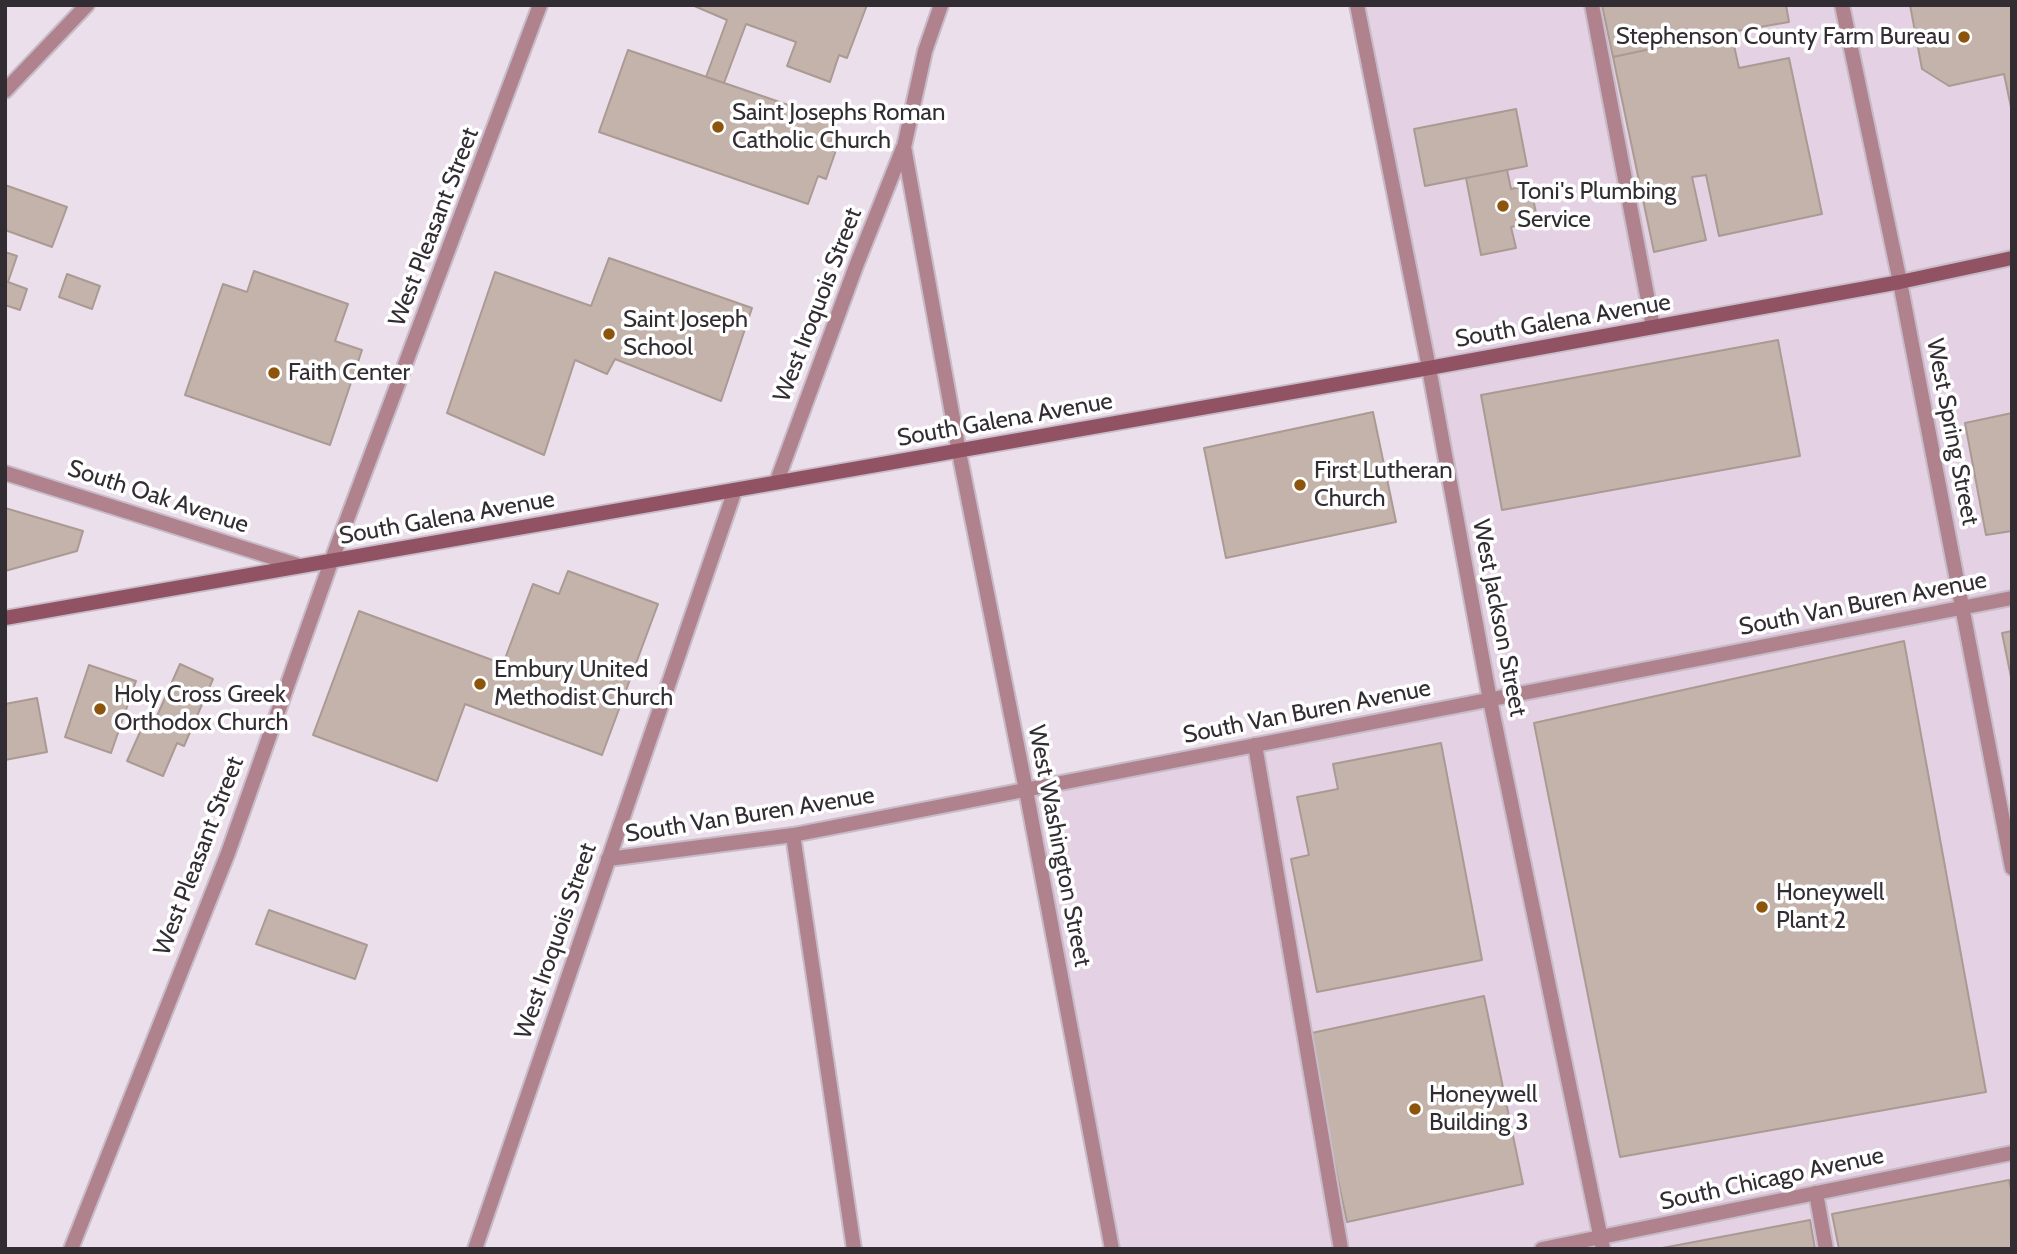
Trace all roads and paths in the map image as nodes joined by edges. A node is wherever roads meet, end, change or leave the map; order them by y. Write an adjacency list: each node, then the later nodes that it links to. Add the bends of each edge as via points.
1 (87, 5): 7 (street)
2 (540, 5): 17 (street, West Pleasant Street)
3 (941, 5): 8 (street, via 925,51)
4 (1357, 5): 12 (street, West Jackson Street)
5 (1592, 5): 11 (street)
6 (1842, 5): 10 (street, West Spring Street)
7 (5, 91)
8 (904, 147): 13 (street, West Washington Street); 15 (street, West Iroquois Street)
9 (2012, 258): 10 (main road, South Galena Avenue)
10 (1900, 282): 11 (main road, South Galena Avenue); 20 (street, West Spring Street)
11 (1653, 327): 12 (main road, South Galena Avenue)
12 (1429, 368): 13 (main road, South Galena Avenue); 22 (street, West Jackson Street)
13 (959, 452): 15 (main road, South Galena Avenue); 24 (street, West Washington Street)
14 (5, 473): 18 (street, South Oak Avenue)
15 (777, 481): 16 (main road, South Galena Avenue)
16 (735, 490): 17 (main road, South Galena Avenue); 26 (street, West Iroquois Street)
17 (331, 562): 18 (main road, South Galena Avenue); 31 (street, West Pleasant Street, via 228,853)
18 (297, 565): 21 (main road, South Galena Avenue)
19 (2012, 598): 20 (street, South Van Buren Avenue)
20 (1962, 608): 22 (street, South Van Buren Avenue); 27 (street, West Spring Street)
21 (5, 618)
22 (1490, 700): 23 (street, South Van Buren Avenue); 30 (street, West Jackson Street)
23 (1255, 745): 24 (street, South Van Buren Avenue); 35 (street)
24 (1026, 790): 25 (street, South Van Buren Avenue); 34 (street, West Washington Street)
25 (793, 835): 26 (street, South Van Buren Avenue); 33 (street)
26 (608, 859): 32 (street, West Iroquois Street)
27 (2012, 868)
28 (2012, 1153): 29 (street, South Chicago Avenue)
29 (1816, 1193): 30 (street, South Chicago Avenue); 37 (street)
30 (1602, 1243): 36 (street, South Chicago Avenue)
31 (71, 1249)
32 (475, 1249)
33 (854, 1249)
34 (1112, 1249)
35 (1341, 1249)
36 (1542, 1249)
37 (1826, 1249)

